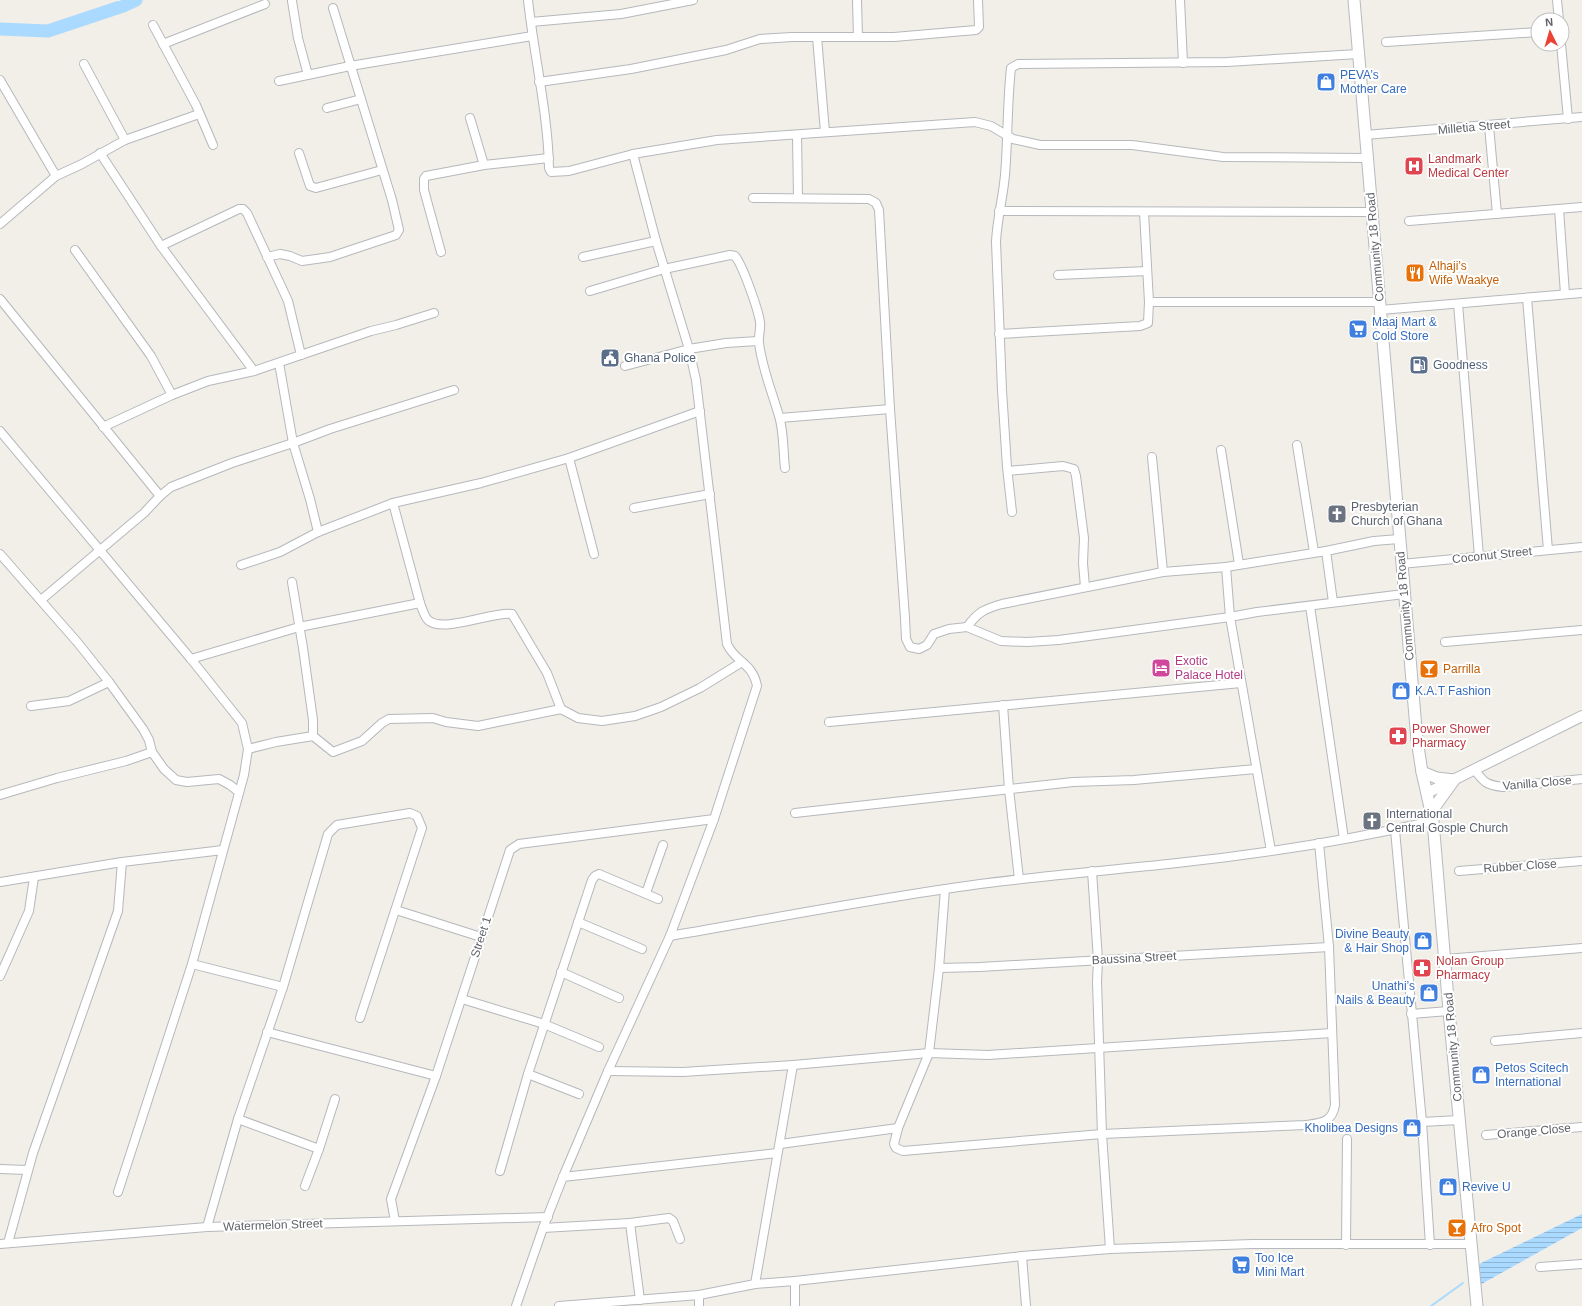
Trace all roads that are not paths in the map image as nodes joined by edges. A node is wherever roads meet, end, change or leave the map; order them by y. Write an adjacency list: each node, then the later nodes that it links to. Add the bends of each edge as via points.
1 (528, 0): 12 (street)
2 (693, 0): 12 (street, via 621,14)
3 (857, 0): 17 (street)
4 (978, 0): 17 (street, via 978,29 894,37)
5 (1180, 0): 22 (street)
6 (1354, 0): 21 (main road, Community 18 Road)
7 (1557, 0): 11 (street)
8 (292, 1): 25 (street)
9 (265, 4): 19 (street)
10 (333, 8): 24 (street)
11 (1558, 12)
12 (531, 22): 15 (street)
13 (153, 25): 19 (street)
14 (1530, 33): 18 (street)
15 (532, 36): 24 (street); 28 (street)
16 (817, 37): 17 (street); 28 (street, via 760,39 726,50 631,69); 36 (street)
17 (858, 37)
18 (1386, 42)
19 (163, 44): 31 (street)
20 (1562, 52): 34 (street)
21 (1358, 54): 22 (street); 38 (main road, Community 18 Road)
22 (1183, 63): 39 (street, via 1018,64 1012,68)
23 (84, 64): 40 (street)
24 (350, 66): 25 (street); 29 (street)
25 (308, 75): 27 (street)
26 (0, 80): 49 (street)
27 (279, 81)
28 (540, 82): 45 (street)
29 (361, 99): 30 (street); 48 (street)
30 (327, 108)
31 (199, 114): 40 (street); 41 (street)
32 (470, 118): 47 (street)
33 (1582, 118): 34 (street, Milletia Street)
34 (1568, 119): 35 (street, Milletia Street)
35 (1489, 126): 38 (street, Milletia Street); 57 (street)
36 (825, 132): 37 (street); 39 (street, via 975,122 991,126)
37 (797, 134): 44 (street, via 717,140); 51 (street)
38 (1365, 135): 46 (main road, Community 18 Road)
39 (1007, 137): 46 (street, via 1040,145 1132,145 1223,157); 54 (street, via 1004,185)
40 (125, 140): 42 (street)
41 (213, 145)
42 (100, 153): 49 (street); 61 (street)
43 (299, 153): 48 (street, via 310,186 316,188)
44 (633, 154): 45 (street, via 569,171 554,172 549,168); 60 (street)
45 (549, 158): 47 (street)
46 (1367, 158): 56 (main road, Community 18 Road)
47 (484, 165): 63 (street, via 429,175 424,179 424,190)
48 (382, 170): 64 (street, via 399,230 396,235 330,257 302,261 280,254)
49 (56, 176): 59 (street)
50 (753, 198): 51 (street)
51 (798, 198): 87 (street, via 869,199 876,203 879,210)
52 (1582, 207): 53 (street)
53 (1559, 209): 57 (street); 71 (street)
54 (999, 211): 55 (street); 78 (street, via 996,242)
55 (1144, 212): 56 (street); 67 (street)
56 (1372, 212): 76 (main road, Community 18 Road)
57 (1497, 214): 58 (street)
58 (1409, 221)
59 (0, 224)
60 (656, 241): 65 (street); 66 (street)
61 (161, 246): 64 (street, via 243,209); 84 (street)
62 (75, 250): 86 (street, via 151,356)
63 (441, 252)
64 (267, 257): 81 (street, via 288,301)
65 (583, 257)
66 (664, 269): 69 (street); 79 (street, via 735,256 760,321); 80 (street)
67 (1147, 272): 68 (street); 74 (street)
68 (1058, 275)
69 (590, 291)
70 (1582, 293): 71 (street)
71 (1565, 294): 72 (street)
72 (1527, 298): 75 (street); 108 (street)
73 (0, 299): 90 (street)
74 (1149, 302): 76 (street); 78 (street, via 1148,323 1144,326)
75 (1458, 304): 76 (street); 113 (street)
76 (1380, 306): 105 (main road, Community 18 Road)
77 (434, 313): 81 (street)
78 (1000, 334): 98 (street)
79 (758, 340): 80 (street); 89 (street, via 767,381)
80 (689, 349): 83 (street); 88 (street)
81 (301, 355): 82 (street)
82 (279, 363): 84 (street); 92 (street)
83 (625, 366)
84 (254, 371): 86 (street, via 208,381)
85 (454, 390): 92 (street)
86 (172, 395): 90 (street)
87 (890, 409): 89 (street); 127 (street, via 906,639 910,647 919,649 926,645 934,634)
88 (700, 411): 96 (street); 99 (street)
89 (780, 418): 97 (street)
90 (103, 427): 100 (street)
91 (0, 431): 107 (street)
92 (293, 443): 100 (street, via 171,487); 104 (street)
93 (1297, 445): 110 (street)
94 (1221, 450): 115 (street)
95 (1152, 457): 118 (street)
96 (568, 458): 101 (street, via 482,483); 112 (street)
97 (785, 468)
98 (1008, 471): 103 (street); 120 (street, via 1063,466 1076,471 1084,538)
99 (710, 494): 102 (street); 132 (street, via 727,644)
100 (160, 496): 107 (street)
101 (394, 503): 104 (street); 124 (street)
102 (634, 508)
103 (1012, 512)
104 (318, 532): 114 (street, via 280,552)
105 (1399, 539): 109 (street, via 1374,541); 116 (main road, Community 18 Road)
106 (1582, 547): 108 (street, Coconut Street)
107 (101, 550): 122 (street); 131 (street)
108 (1548, 550): 113 (street, Coconut Street)
109 (1326, 551): 110 (street); 123 (street)
110 (1314, 552): 115 (street)
111 (0, 554): 122 (street)
112 (594, 554)
113 (1479, 556): 116 (street, Coconut Street)
114 (241, 564)
115 (1238, 564): 117 (street)
116 (1401, 564): 121 (main road, Community 18 Road)
117 (1226, 567): 118 (street); 126 (street)
118 (1163, 572): 120 (street)
119 (292, 582): 128 (street)
120 (1085, 587): 127 (street, via 987,608 976,615)
121 (1404, 594): 123 (street); 145 (main road, Community 18 Road)
122 (41, 600): 133 (street)
123 (1333, 602): 125 (street)
124 (420, 603): 128 (street); 137 (street, via 426,618 432,623 451,624 512,614 547,673)
125 (1310, 606): 126 (street); 156 (street)
126 (1230, 617): 127 (street, via 1060,640 1027,642 1001,641); 134 (street)
127 (968, 627)
128 (299, 628): 131 (street); 140 (street, via 313,720)
129 (1582, 630): 130 (street)
130 (1445, 642)
131 (191, 658): 141 (street, via 242,723)
132 (742, 662): 137 (street, via 700,688 661,707 634,716 602,721 578,718); 154 (street, via 756,677 757,686)
133 (109, 682): 136 (street, via 69,701); 142 (street, via 150,740)
134 (1241, 683): 135 (street); 143 (street)
135 (1003, 705): 139 (street); 148 (street)
136 (31, 706)
137 (561, 709): 140 (street, via 478,726 433,718 389,719 362,741 333,752)
138 (1582, 716): 144 (street)
139 (829, 722)
140 (313, 736): 141 (street)
141 (248, 749): 149 (street)
142 (152, 752): 149 (street, via 176,780 187,782 219,779); 151 (street)
143 (1256, 769): 148 (street); 160 (street)
144 (1475, 770): 146 (street, Vanilla Close, via 1483,781 1491,786); 147 (street)
145 (1422, 772): 147 (main road, via 1437,778); 150 (main road, Community 18 Road)
146 (1582, 779)
147 (1454, 780): 150 (street); 153 (main road)
148 (1009, 789): 152 (street); 166 (street)
149 (239, 792): 159 (street)
150 (1426, 794): 153 (main road, Community 18 Road)
151 (0, 795)
152 (795, 814)
153 (1432, 816): 155 (street); 179 (main road, Community 18 Road)
154 (714, 819): 173 (street); 174 (street, Street 1, via 527,843 514,847 507,854)
155 (1395, 830): 156 (street); 188 (street)
156 (1344, 839): 157 (street)
157 (1319, 843): 160 (street); 175 (street)
158 (663, 845): 169 (street)
159 (223, 850): 162 (street); 180 (street)
160 (1271, 851): 164 (street)
161 (1582, 861): 163 (street, Rubber Close)
162 (122, 862): 165 (street); 216 (street, via 118,911)
163 (1459, 870)
164 (1092, 871): 166 (street); 178 (street)
165 (34, 877): 167 (street); 183 (street, via 29,911)
166 (1019, 879): 168 (street)
167 (0, 882)
168 (945, 889): 173 (street); 181 (street)
169 (646, 893): 170 (street); 172 (street, via 599,874 592,880)
170 (658, 899)
171 (396, 910): 174 (street); 184 (street, via 422,828 420,819 410,813 337,825 328,834); 189 (street)
172 (578, 922): 177 (street); 182 (street)
173 (670, 936): 199 (street)
174 (481, 938): 186 (street, Street 1)
175 (1329, 947): 178 (street, Baussina Street); 192 (street)
176 (1582, 948): 179 (street)
177 (642, 949)
178 (1098, 960): 181 (street, Baussina Street); 196 (street)
179 (1445, 960): 187 (main road, Community 18 Road)
180 (192, 964): 184 (street); 220 (street)
181 (939, 968): 197 (street)
182 (561, 972): 185 (street); 190 (street)
183 (0, 976)
184 (283, 987): 191 (street)
185 (619, 998)
186 (462, 999): 190 (street); 201 (street, Street 1)
187 (1449, 1011): 188 (street); 205 (main road, Community 18 Road)
188 (1411, 1014): 206 (street)
189 (360, 1018)
190 (544, 1024): 195 (street); 200 (street)
191 (268, 1032): 201 (street); 204 (street)
192 (1332, 1033): 196 (street); 209 (street, via 1335,1105 1331,1118 1305,1125)
193 (1582, 1033): 194 (street)
194 (1495, 1041)
195 (599, 1047)
196 (1100, 1048): 197 (street, via 988,1055); 209 (street)
197 (929, 1053): 198 (street); 208 (street)
198 (793, 1065): 199 (street, via 684,1072); 212 (street)
199 (608, 1071): 218 (street)
200 (528, 1074): 202 (street); 217 (street)
201 (436, 1076): 222 (street, Street 1, via 392,1199)
202 (579, 1094)
203 (335, 1099): 213 (street)
204 (238, 1120): 213 (street); 224 (street)
205 (1459, 1120): 206 (street); 228 (main road, Community 18 Road)
206 (1422, 1122): 230 (street)
207 (1582, 1127): 210 (street, Orange Close)
208 (898, 1128): 209 (street, via 894,1144 903,1151); 212 (street)
209 (1102, 1134): 231 (street)
210 (1486, 1135)
211 (1347, 1139): 229 (street)
212 (780, 1144): 214 (street)
213 (319, 1148): 219 (street)
214 (777, 1153): 218 (street); 236 (street)
215 (0, 1169): 216 (street)
216 (28, 1170): 227 (street)
217 (500, 1171)
218 (563, 1177): 221 (street)
219 (305, 1186)
220 (118, 1192)
221 (548, 1217): 222 (street, Watermelon Street); 225 (street)
222 (395, 1221): 224 (street, Watermelon Street)
223 (630, 1223): 225 (street); 226 (street, via 669,1218 673,1221); 238 (street)
224 (207, 1227): 227 (street, Watermelon Street)
225 (542, 1228): 239 (street)
226 (680, 1239)
227 (4, 1244)
228 (1471, 1244): 230 (street); 244 (main road, Community 18 Road)
229 (1346, 1245): 230 (street); 231 (street, via 1252,1244)
230 (1430, 1245)
231 (1110, 1249): 232 (street)
232 (1022, 1256): 235 (street); 243 (street)
233 (1582, 1264): 234 (street)
234 (1540, 1267)
235 (795, 1281): 236 (street); 242 (street)
236 (756, 1284): 237 (street)
237 (699, 1295): 238 (street); 241 (street)
238 (640, 1300): 240 (street)
239 (516, 1306)
240 (559, 1306)
241 (699, 1306)
242 (795, 1306)
243 (1026, 1306)
244 (1477, 1306)

